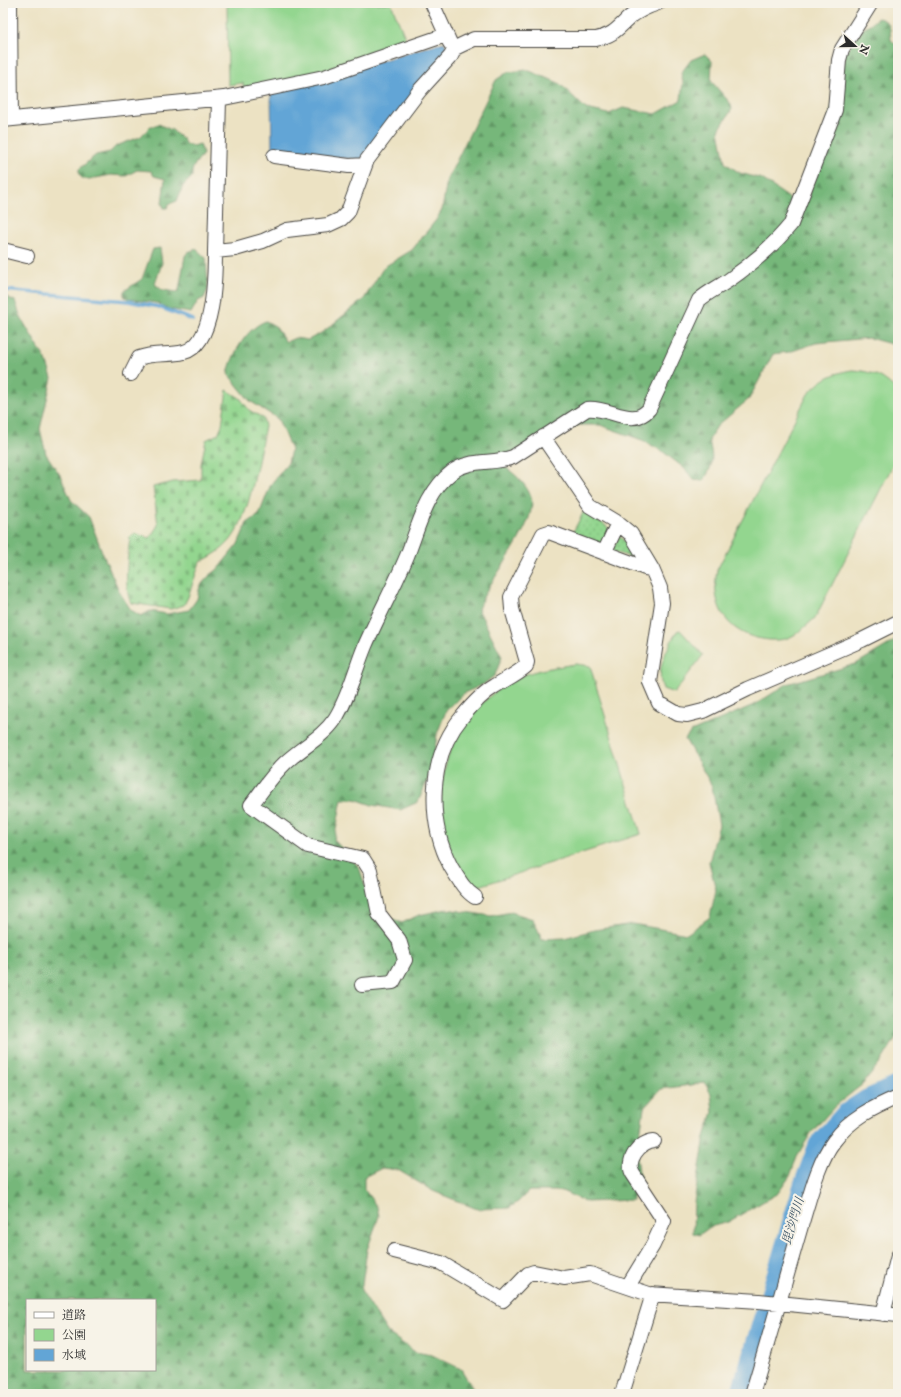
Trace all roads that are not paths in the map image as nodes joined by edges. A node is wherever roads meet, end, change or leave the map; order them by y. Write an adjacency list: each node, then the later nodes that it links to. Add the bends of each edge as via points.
1 (10, 3): 8 (street)
2 (432, 3): 5 (street)
3 (658, 3): 6 (street, via 630,17 609,36 596,39 474,39)
4 (871, 3): 15 (street, via 842,49 835,110 791,224 746,268 707,292 699,300 644,415 634,419 594,408 587,409)
5 (446, 35): 6 (street); 7 (street, via 324,77)
6 (455, 48): 10 (street, via 451,56 420,90)
7 (219, 99): 8 (street); 12 (street)
8 (7, 119)
9 (274, 156): 10 (street, via 349,166)
10 (365, 165): 12 (street, via 348,212 334,223 292,229 249,246)
11 (3, 250): 13 (street)
12 (215, 251): 14 (street, via 213,304 198,343 185,352 149,354 139,358)
13 (27, 256)
14 (130, 374)
15 (543, 437): 16 (street, via 590,506); 21 (street, via 507,459 462,466 435,488 394,588 372,629 334,720 284,763 251,805 308,846 363,859 370,870 379,914 399,940 405,960 393,982)
16 (618, 523): 17 (street); 18 (street, via 630,534)
17 (604, 553): 18 (street); 20 (street, via 549,532 543,534 511,596 526,666 494,686 461,718 438,763 435,810 440,839 458,878 469,893)
18 (652, 569): 19 (street, via 660,588 662,603 650,682 659,703 678,714 703,712 754,686)
19 (898, 622)
20 (476, 897)
21 (362, 985)
22 (898, 1097): 28 (street, via 857,1118 833,1142 822,1164 807,1208)
23 (654, 1141): 26 (street, via 642,1145 630,1166 664,1221 653,1245)
24 (394, 1251): 26 (street, via 441,1263 503,1300 528,1274 534,1272 564,1278 590,1274)
25 (898, 1256): 29 (street)
26 (628, 1286): 27 (street)
27 (653, 1294): 28 (street); 31 (street)
28 (779, 1303): 29 (street); 32 (street)
29 (883, 1314): 30 (street)
30 (898, 1315)
31 (622, 1394)
32 (752, 1394)

